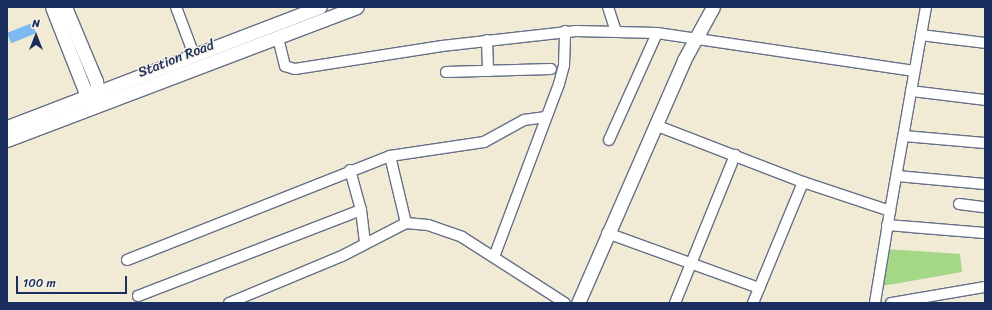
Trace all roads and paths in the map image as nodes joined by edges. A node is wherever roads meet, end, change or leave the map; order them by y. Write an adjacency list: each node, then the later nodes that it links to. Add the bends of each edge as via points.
1 (52, 7): 23 (main road)
2 (65, 7): 23 (main road)
3 (176, 7): 17 (street)
4 (320, 7): 17 (main road, Station Road)
5 (357, 7): 13 (main road, Station Road)
6 (608, 7): 10 (street)
7 (713, 7): 14 (main road)
8 (926, 7): 12 (street)
9 (565, 31): 10 (street); 15 (street); 26 (street, via 563,71)
10 (616, 31): 11 (street)
11 (657, 33): 14 (street); 31 (street)
12 (921, 35): 16 (street); 20 (street)
13 (278, 38): 15 (street, via 285,66 295,69); 25 (main road, Station Road)
14 (696, 38): 20 (street); 27 (main road)
15 (487, 40): 19 (street)
16 (985, 43)
17 (194, 55): 23 (main road, Station Road)
18 (551, 69): 19 (street)
19 (488, 71): 21 (street)
20 (914, 71): 22 (street)
21 (446, 72)
22 (911, 91): 24 (street); 29 (street)
23 (93, 94): 25 (main road); 28 (main road, Station Road)
24 (985, 100)
25 (99, 106): 30 (main road, Station Road)
26 (546, 117): 34 (street, via 524,120 484,142); 48 (street)
27 (655, 125): 33 (street); 45 (main road)
28 (7, 127)
29 (904, 136): 32 (street); 36 (street)
30 (7, 140)
31 (609, 140)
32 (985, 143)
33 (735, 155): 37 (street); 50 (street)
34 (390, 156): 35 (street); 43 (street)
35 (350, 170): 41 (street); 49 (street)
36 (896, 176): 38 (street); 42 (street)
37 (803, 182): 42 (street); 52 (street)
38 (985, 184)
39 (959, 204): 40 (street)
40 (985, 206)
41 (361, 210): 47 (street); 53 (street)
42 (890, 211): 44 (street)
43 (406, 223): 47 (street); 48 (street, via 428,225 449,232)
44 (887, 225): 46 (street); 59 (street)
45 (607, 233): 50 (street); 56 (main road)
46 (985, 233)
47 (365, 244): 54 (street)
48 (494, 257): 55 (street)
49 (127, 260)
50 (690, 264): 52 (street); 57 (street)
51 (985, 287): 60 (street)
52 (758, 288): 58 (street)
53 (138, 296)
54 (229, 303)
55 (565, 303)
56 (578, 303)
57 (675, 303)
58 (753, 303)
59 (875, 303)
60 (891, 303)

